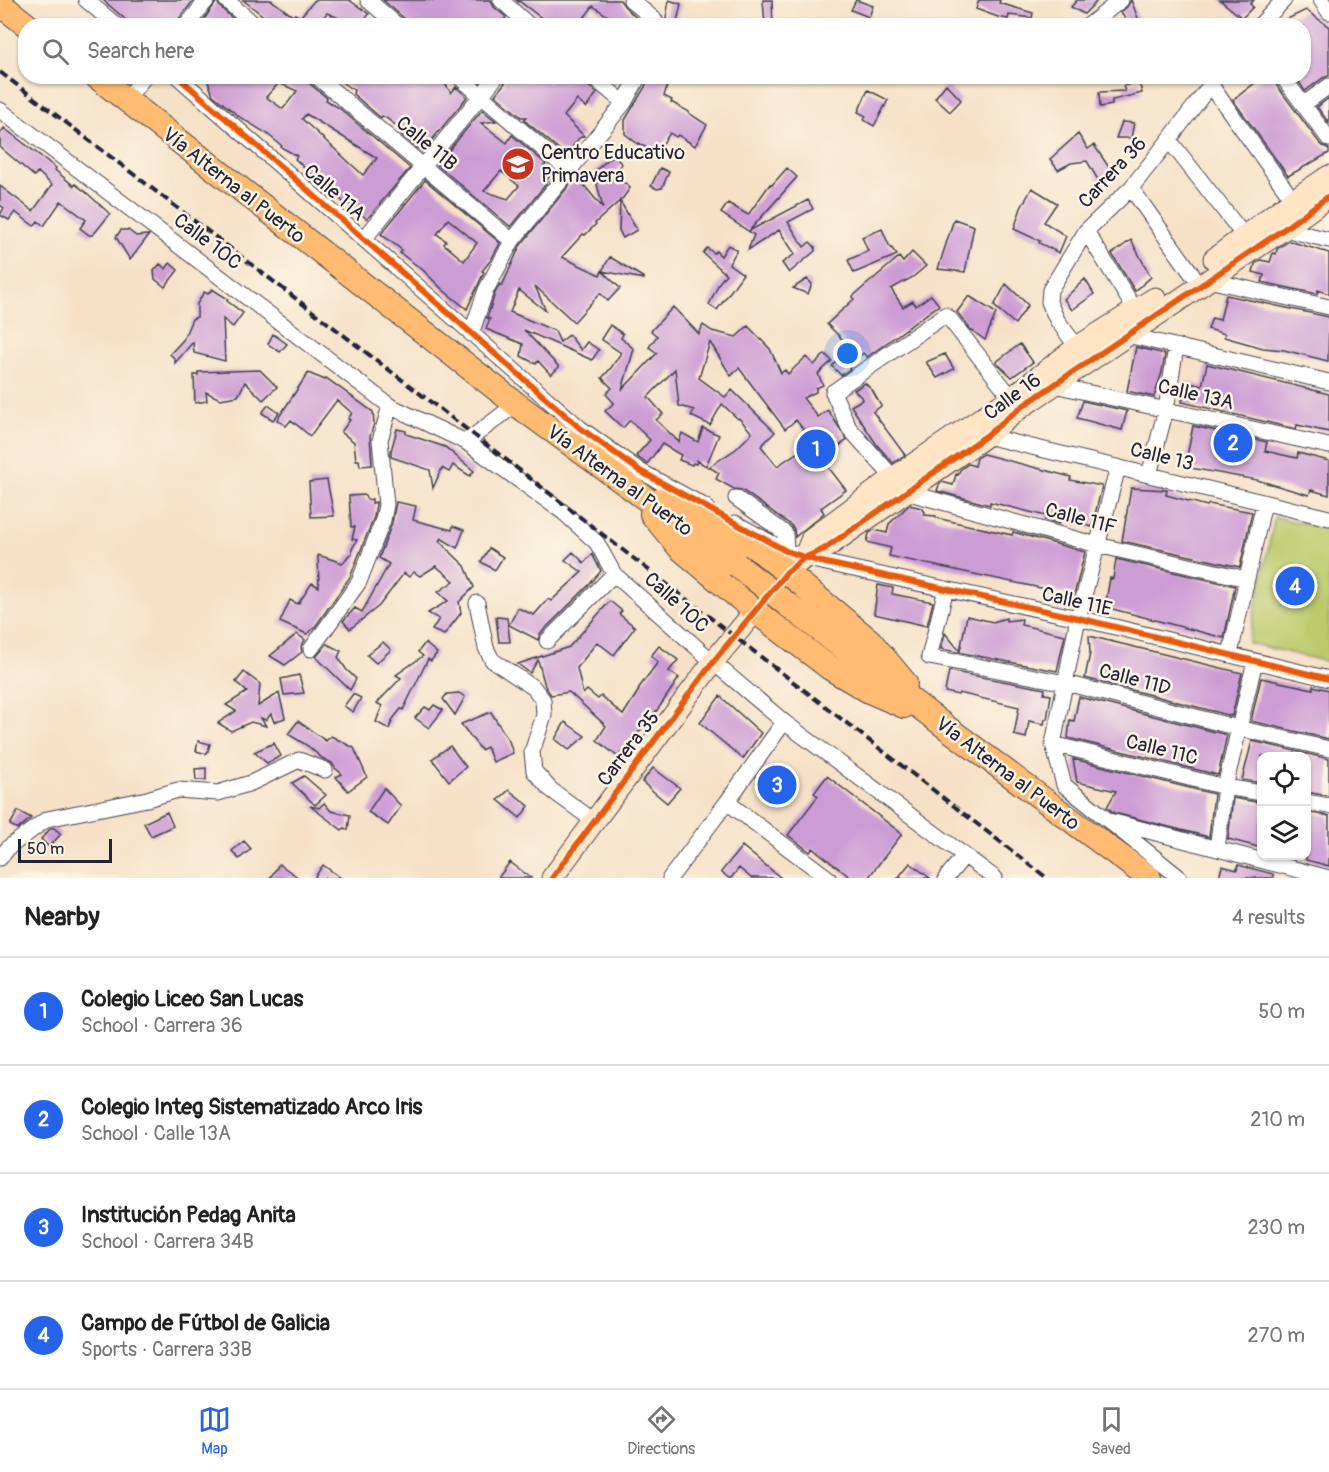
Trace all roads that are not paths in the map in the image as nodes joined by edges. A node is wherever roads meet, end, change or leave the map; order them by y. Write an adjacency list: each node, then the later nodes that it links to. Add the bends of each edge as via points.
1 (86, 0): 12 (street)
2 (207, 0): 13 (street)
3 (226, 0): 14 (street)
4 (368, 0): 15 (street)
5 (501, 0): 16 (street)
6 (631, 0): 10 (street)
7 (1284, 0): 18 (street)
8 (1112, 2): 17 (street)
9 (0, 4): 11 (main road)
10 (651, 14)
11 (18, 18)
12 (107, 18)
13 (192, 18)
14 (247, 18)
15 (389, 18)
16 (521, 18)
17 (1096, 18)
18 (1267, 18)
19 (106, 84): 32 (main road, Vía Alterna al Puerto)
20 (139, 84): 32 (street)
21 (186, 84): 47 (street, Calle 11A)
22 (325, 84): 38 (street, Calle 11B)
23 (467, 84): 31 (street)
24 (491, 84): 31 (street)
25 (601, 84): 33 (street)
26 (635, 84): 33 (street)
27 (1211, 84): 37 (street, Carrera 36)
28 (1217, 84): 43 (street)
29 (1288, 84): 34 (street)
30 (1329, 86): 34 (street)
31 (481, 96): 38 (street); 39 (street)
32 (126, 100): 60 (main road, Vía Alterna al Puerto)
33 (624, 103): 39 (street)
34 (1304, 104): 36 (street)
35 (0, 110): 61 (street, Calle 10C)
36 (1329, 139)
37 (1169, 140): 41 (street, Carrera 36); 46 (street)
38 (422, 167): 47 (street); 49 (street, Calle 11B)
39 (569, 171): 49 (street)
40 (1329, 176): 43 (street, Calle 16)
41 (1131, 188): 45 (street, Carrera 36); 50 (street)
42 (1329, 196): 44 (street, Calle 16)
43 (1293, 200): 46 (street, Calle 16)
44 (1284, 229): 48 (street); 50 (street, Calle 16)
45 (1086, 231): 52 (street); 55 (street, Carrera 36, via 1050,290 1049,302)
46 (1245, 237): 50 (street, Calle 16)
47 (364, 240): 53 (street, Calle 11A)
48 (1329, 240)
49 (512, 241): 53 (street, via 486,291)
50 (1200, 277): 51 (street); 52 (street, Calle 16); 54 (street, Calle 16)
51 (1329, 308)
52 (1136, 311): 55 (street, Calle 16)
53 (471, 334): 74 (street, Calle 11A, via 580,428 640,471)
54 (1127, 335): 56 (street); 58 (street, Calle 16)
55 (1077, 347): 59 (street, Calle 16)
56 (1176, 347): 57 (street); 62 (street)
57 (1329, 382)
58 (1054, 385): 59 (street, Calle 16); 62 (street, Calle 13A)
59 (1015, 403): 63 (street, Calle 16); 69 (street, Calle 16); 69 (street, via 945,315 833,392 849,428)
60 (516, 404): 64 (street); 68 (main road, Vía Alterna al Puerto)
61 (390, 406): 64 (street, Calle 10C); 83 (street, via 380,440 386,505 383,520 358,582)
62 (1166, 409): 65 (street, Calle 13A); 67 (street)
63 (986, 436): 66 (street, Calle 13); 69 (street, Calle 16)
64 (466, 442): 75 (street, Calle 10C, via 563,512 597,543)
65 (1329, 446)
66 (1118, 467): 67 (street, Calle 13); 73 (street)
67 (1149, 475): 71 (street, Calle 13)
68 (628, 484): 74 (main road, via 695,513 762,552); 79 (main road, via 680,548); 89 (main road, Vía Alterna al Puerto, bridge)
69 (900, 485): 73 (street, Calle 11F); 74 (street, Calle 16, via 824,549)
70 (736, 498): 74 (street, via 785,533)
71 (1264, 503): 72 (street, Calle 13); 76 (street)
72 (1329, 518)
73 (1097, 545): 76 (street, Calle 11F); 80 (street)
74 (799, 561): 77 (street, Calle 11E); 79 (street, Calle 16); 89 (main road)
75 (614, 574): 82 (street); 86 (street, Calle 10C)
76 (1247, 579): 84 (street)
77 (946, 588): 80 (street, Calle 11E); 88 (street, Calle 11D, via 929,657)
78 (477, 603): 101 (street, via 492,660 534,688 543,700 544,715 532,752 534,771 550,789)
79 (755, 611): 81 (street, Calle 16); 89 (main road, via 830,668 869,691)
80 (1078, 618): 84 (street, Calle 11E); 88 (street)
81 (732, 640): 86 (street, Carrera 35)
82 (548, 641)
83 (311, 649)
84 (1230, 654): 85 (street, Calle 11E)
85 (1255, 661): 87 (street, Calle 11E); 91 (street)
86 (713, 662): 90 (street, Calle 10C); 101 (street, Carrera 35)
87 (1329, 679)
88 (1066, 683): 91 (street, Calle 11D); 92 (street)
89 (938, 721): 110 (main road, Vía Alterna al Puerto)
90 (784, 722): 97 (street); 103 (street, Calle 10C)
91 (1238, 728): 93 (street, Calle 11D); 95 (street)
92 (1053, 744): 95 (street, Calle 11C); 100 (street, via 1064,785)
93 (1329, 749)
94 (326, 770): 104 (street, via 298,760 251,783 218,793 178,790 47,819)
95 (1225, 787): 96 (street, Calle 11C); 102 (street)
96 (1257, 792)
97 (728, 802): 106 (street); 107 (street)
98 (1311, 803): 99 (street)
99 (1329, 806)
100 (1108, 820): 102 (street); 111 (street)
101 (594, 821): 105 (street, Carrera 35)
102 (1216, 849): 112 (street)
103 (964, 856): 108 (street); 109 (street, Calle 10C)
104 (0, 858)
105 (552, 878)
106 (670, 878)
107 (828, 878)
108 (946, 878)
109 (995, 878)
110 (1149, 878)
111 (1180, 878)
112 (1329, 878)

